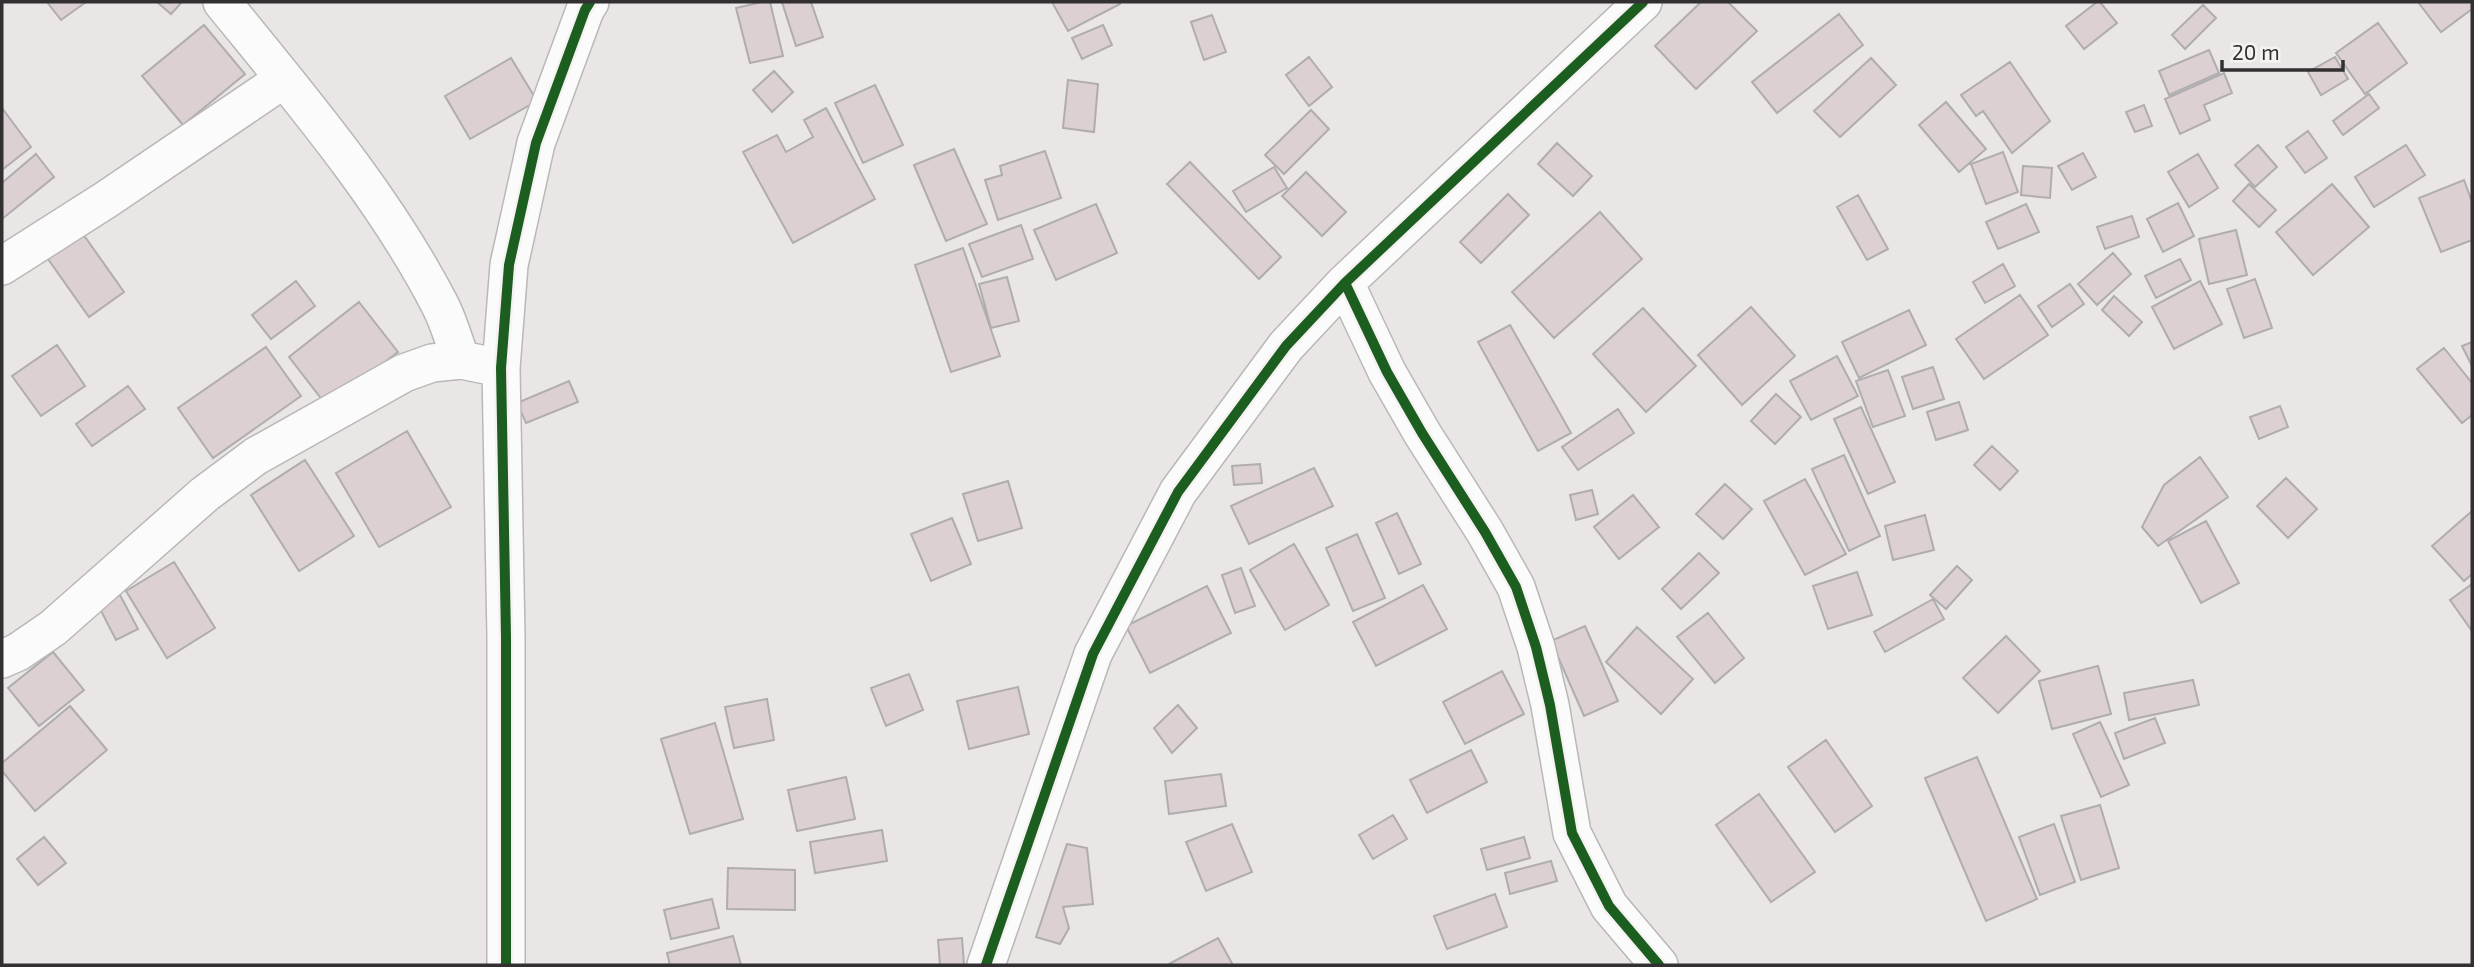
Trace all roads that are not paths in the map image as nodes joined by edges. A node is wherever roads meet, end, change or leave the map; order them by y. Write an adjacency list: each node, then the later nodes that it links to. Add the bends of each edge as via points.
1 (222, 2): 4 (street)
2 (590, 2): 8 (street, via 536,143 509,265)
3 (1643, 2): 6 (street)
4 (284, 79): 5 (street); 7 (street, via 407,245 442,308)
5 (2, 266)
6 (1345, 283): 11 (street, via 1286,346 1178,492 1093,654); 12 (street, via 1387,372 1516,587 1550,705 1572,833 1609,906)
7 (461, 360): 8 (street); 9 (street, via 432,363 404,373 256,456 205,494 53,628)
8 (501, 368): 10 (street)
9 (2, 659)
10 (506, 965)
11 (986, 965)
12 (1659, 965)

